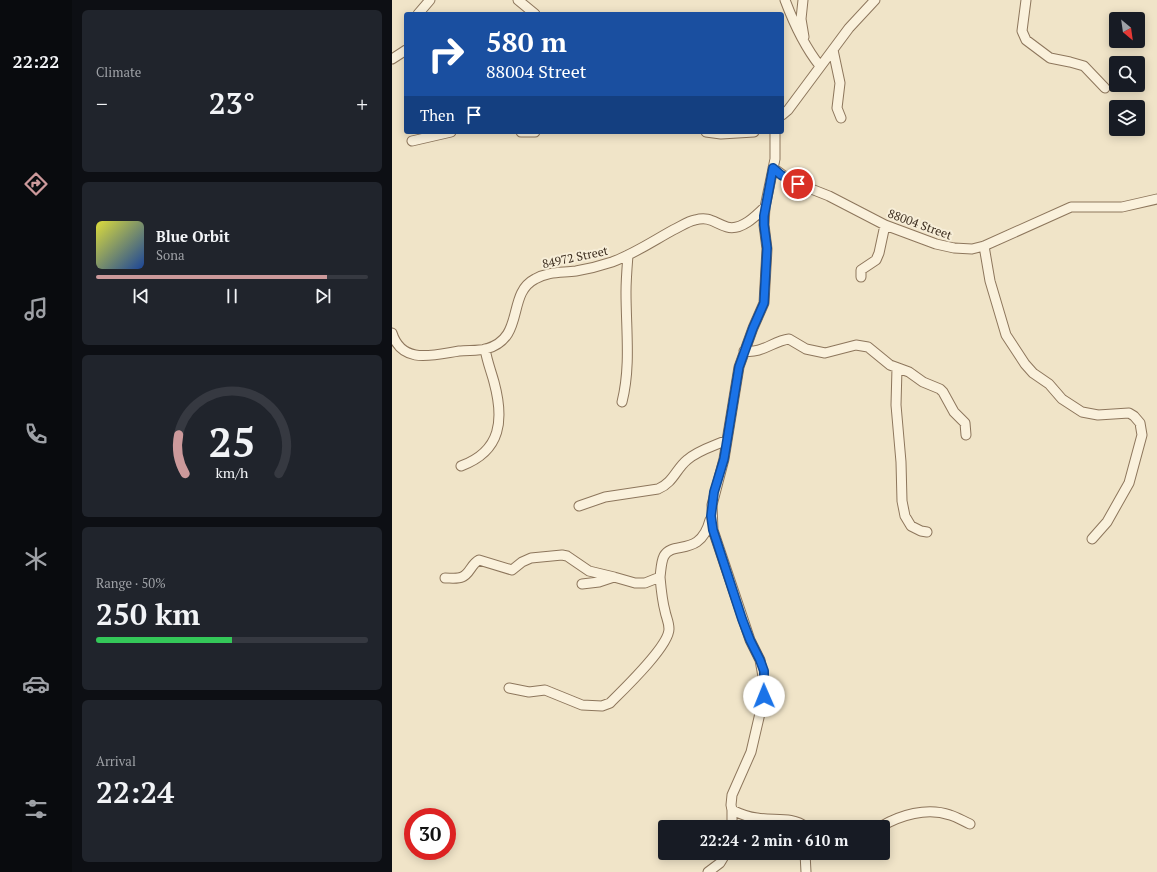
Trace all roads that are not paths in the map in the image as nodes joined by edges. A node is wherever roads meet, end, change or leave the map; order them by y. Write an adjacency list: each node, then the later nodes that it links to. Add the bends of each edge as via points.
1 (430, 0): 7 (street)
2 (518, 0): 8 (street)
3 (785, 0): 9 (street)
4 (803, 0): 9 (street, via 801,19)
5 (875, 0): 10 (street)
6 (1026, 0): 14 (street, via 1022,31 1026,40 1050,58 1084,66)
7 (420, 12)
8 (532, 12)
9 (808, 50): 13 (street)
10 (833, 50): 13 (street); 16 (street, via 839,77 840,93 837,108)
11 (404, 51): 12 (street)
12 (392, 59)
13 (820, 66): 15 (street)
14 (1105, 88)
15 (784, 112)
16 (841, 118)
17 (443, 134): 19 (street)
18 (775, 134): 20 (street)
19 (412, 141)
20 (773, 168): 22 (street); 23 (street, 88004 Street, via 791,181 829,196)
21 (1157, 198): 24 (street, 88004 Street, via 1122,207 1071,207)
22 (765, 207): 25 (street, 84972 Street, via 755,217 734,228 712,219 694,220); 29 (street, via 766,295)
23 (885, 225): 24 (street, 88004 Street, via 954,248 972,249); 26 (street, via 876,260 861,270)
24 (984, 246): 38 (street, via 990,281 1006,335 1025,364 1062,399 1082,412 1098,415 1128,413 1140,423 1142,435 1129,483 1107,522)
25 (628, 255): 28 (street, 84972 Street, via 598,266 546,274 534,279 526,285 520,295 511,330 506,337); 31 (street, via 628,355)
26 (861, 277)
27 (392, 333): 28 (street, via 399,348 418,355)
28 (485, 349): 34 (street, via 500,423 484,454)
29 (744, 351): 30 (street, via 758,351 789,339 806,349 825,353 861,345 868,347); 33 (street)
30 (897, 368): 32 (street, via 944,392 954,412 965,423); 37 (street, via 896,406 902,501 905,516 911,526)
31 (622, 402)
32 (966, 435)
33 (727, 440): 35 (street, via 693,455 663,487 605,497); 36 (street, via 714,492)
34 (461, 466)
35 (579, 506)
36 (711, 516): 40 (street, via 702,539 665,554); 44 (street, via 713,530 742,619 760,660 764,682 764,696 755,738 732,795)
37 (927, 532)
38 (1092, 539)
39 (614, 577): 40 (street, via 640,583); 41 (street, via 588,571 567,556 557,555 527,560 512,570 479,560 463,577); 42 (street)
40 (660, 577): 43 (street, via 669,634 652,658 610,703 602,706 582,705 545,690 529,692)
41 (445, 578)
42 (582, 584)
43 (509, 688)
44 (732, 810): 45 (street); 46 (street, via 746,816)
45 (732, 820)
46 (772, 820)
47 (890, 822): 48 (street, via 927,812 938,812)
48 (970, 824)
49 (720, 860): 51 (street)
50 (805, 860): 52 (street)
51 (711, 870)
52 (806, 872)

